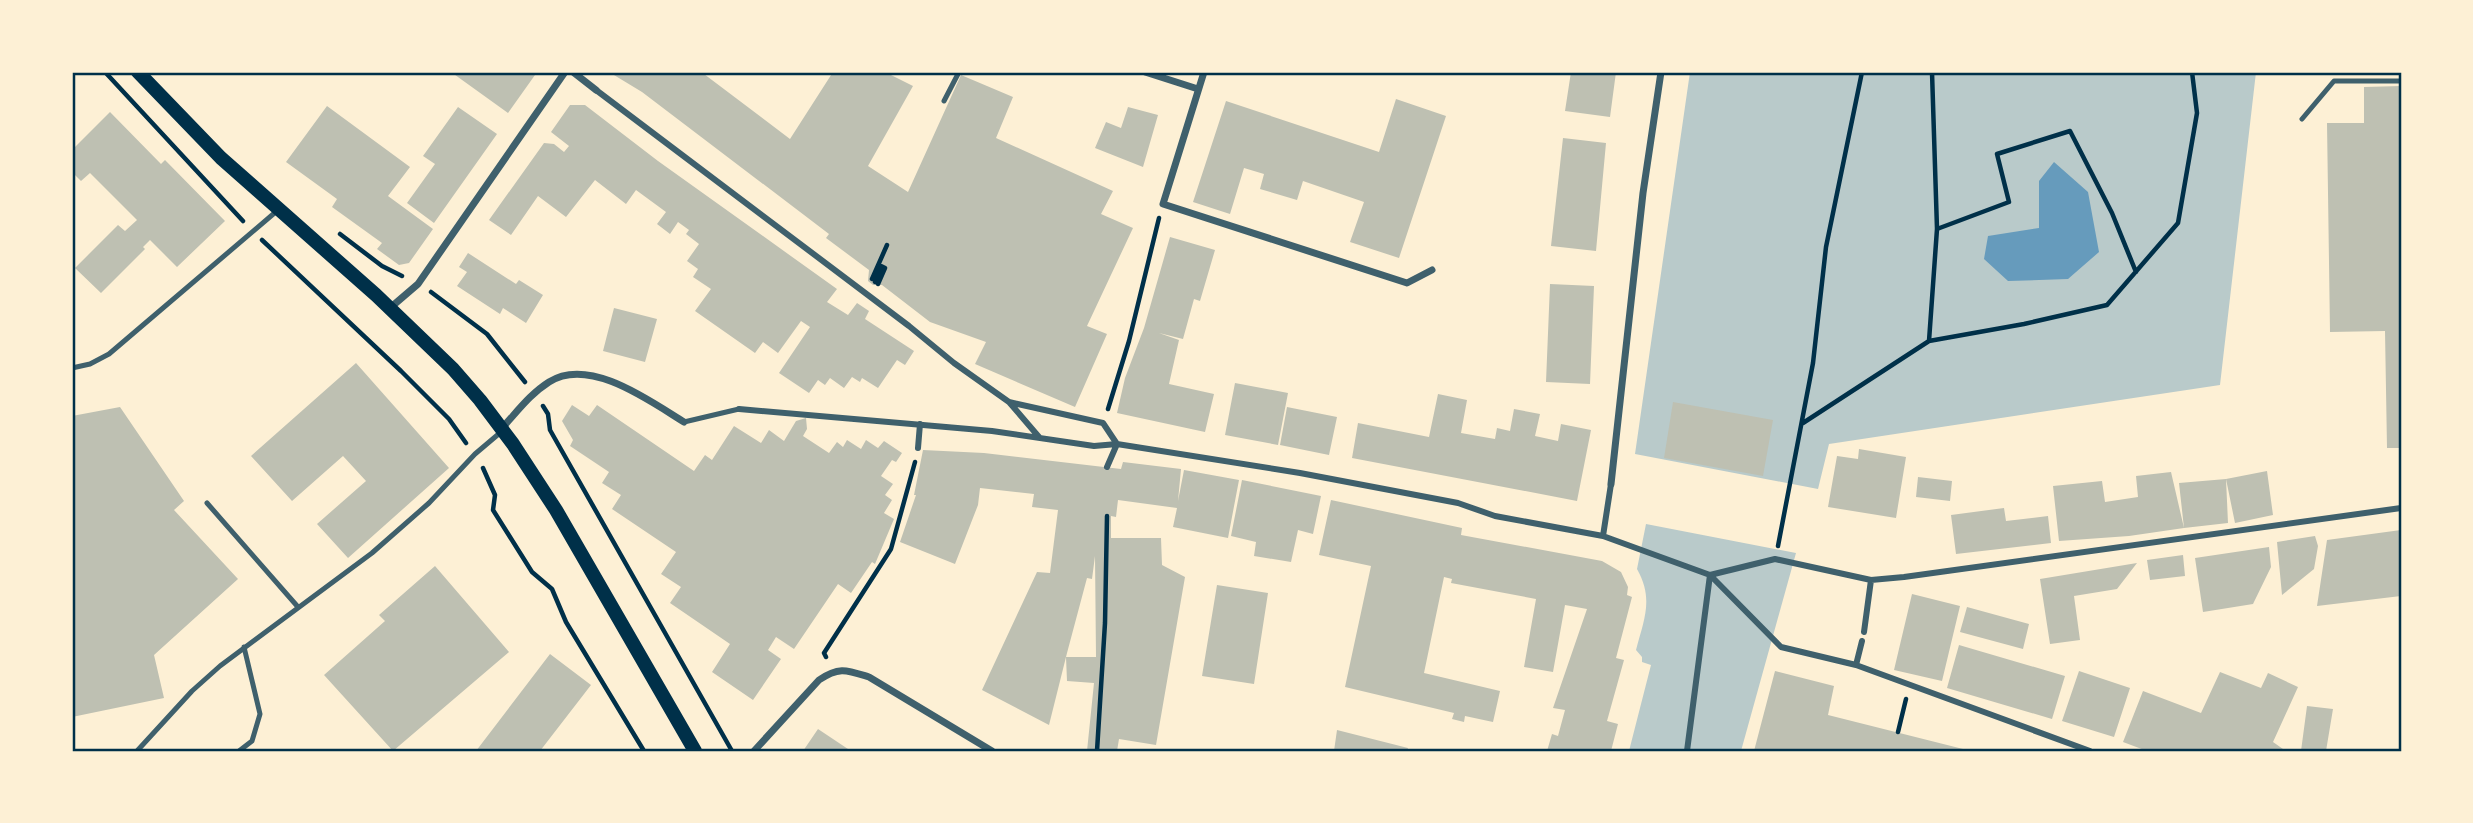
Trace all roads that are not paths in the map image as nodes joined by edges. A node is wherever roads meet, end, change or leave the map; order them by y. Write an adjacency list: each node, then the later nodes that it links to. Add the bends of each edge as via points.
1 (138, 72): 13 (main road, via 221,158)
2 (565, 72): 15 (street, via 418,284)
3 (573, 72): 10 (street)
4 (958, 72): 11 (lane)
5 (1145, 72): 9 (street)
6 (1204, 72): 9 (street)
7 (1661, 72): 26 (street)
8 (2401, 81): 12 (lane, via 2334,81)
9 (1198, 89): 14 (street, via 1163,204 1407,283)
10 (596, 90): 17 (street)
11 (944, 101)
12 (2302, 119)
13 (280, 208): 15 (main road); 16 (lane, via 109,354)
14 (1432, 271)
15 (389, 309): 21 (main road, via 453,369)
16 (72, 368)
17 (1009, 402): 22 (street); 23 (street, via 1103,423)
18 (738, 409): 19 (lane); 20 (street)
19 (684, 422): 21 (street, via 625,386 576,374 551,381)
20 (920, 424): 22 (street); 24 (street)
21 (503, 429): 32 (lane, via 380,546); 39 (main road, via 556,510)
22 (1039, 438): 23 (street, via 1094,446)
23 (1117, 444): 25 (street); 29 (street, via 1366,485)
24 (918, 449)
25 (1107, 467)
26 (1611, 484): 29 (street)
27 (207, 503): 32 (lane)
28 (2401, 508): 31 (street)
29 (1602, 536): 30 (street)
30 (1710, 575): 31 (street, via 1774,559); 36 (street, via 1781,647); 42 (street)
31 (1871, 580): 33 (street)
32 (298, 607): 35 (lane)
33 (1864, 632)
34 (1862, 641): 36 (street)
35 (244, 647): 37 (lane, via 192,691); 38 (lane, via 260,714 252,741)
36 (1856, 664): 43 (street)
37 (136, 751)
38 (239, 751)
39 (695, 751)
40 (754, 751): 41 (street, via 820,680 833,671 848,670 869,677)
41 (992, 751)
42 (1687, 751)
43 (2090, 751)

